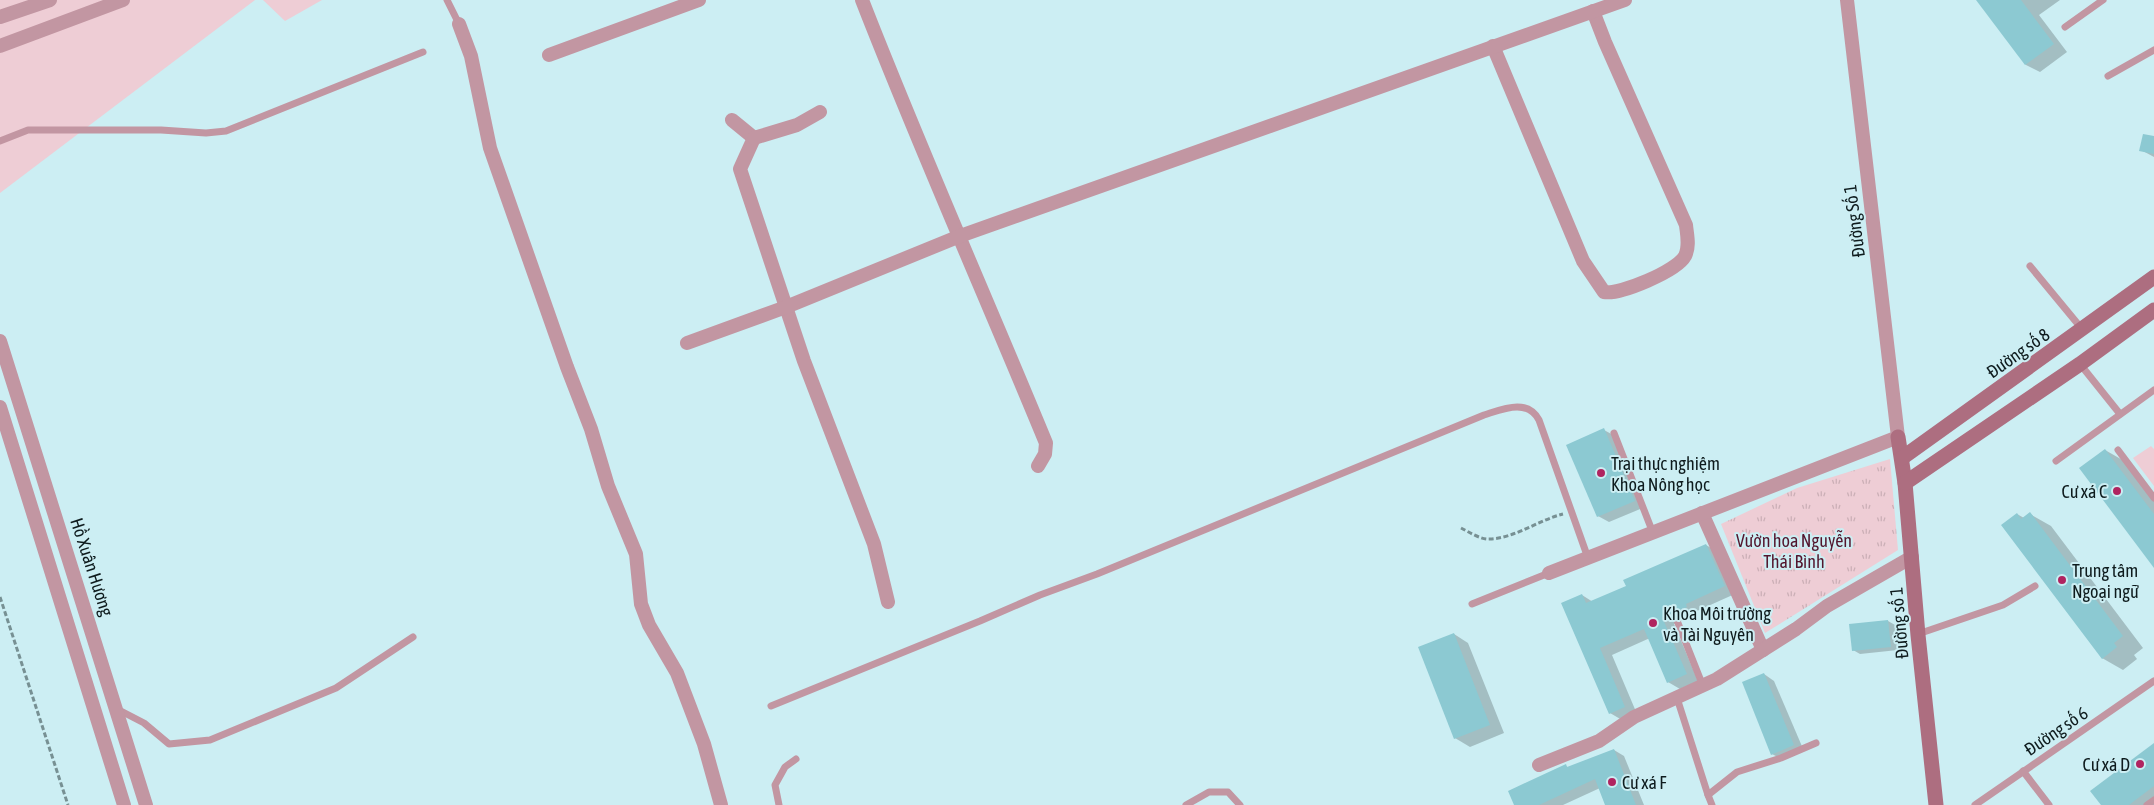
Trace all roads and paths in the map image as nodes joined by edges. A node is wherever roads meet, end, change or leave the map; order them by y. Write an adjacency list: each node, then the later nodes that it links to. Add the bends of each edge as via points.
1 (50, 0): 10 (street)
2 (124, 0): 13 (street)
3 (447, 0): 11 (lane)
4 (699, 0): 17 (street)
5 (862, 0): 23 (street, via 914,132)
6 (1624, 0): 9 (street)
7 (1847, 0): 37 (street, Đường Số 1)
8 (2103, 0): 12 (lane)
9 (1593, 11): 14 (street); 14 (street, via 1686,225 1688,243 1680,263 1625,289 1604,292 1583,261)
10 (0, 18)
11 (459, 24): 74 (street, via 472,56 490,148 591,429 608,486 636,554 642,604 649,625 678,673 704,744)
12 (2065, 27)
13 (0, 46)
14 (1493, 46): 23 (street)
15 (2154, 50): 18 (lane)
16 (422, 52): 22 (lane, via 226,131 28,130)
17 (549, 55)
18 (2108, 76)
19 (820, 112): 21 (street, via 797,125)
20 (732, 120): 21 (street)
21 (754, 138): 26 (street, via 740,170)
22 (0, 141)
23 (960, 236): 26 (street); 41 (street, via 1046,443 1045,454)
24 (2030, 266): 28 (lane)
25 (2154, 277): 28 (street, Đường số 8)
26 (786, 307): 30 (street); 53 (street, via 874,544)
27 (2154, 310): 32 (street)
28 (2082, 330): 31 (street, Đường số 8)
29 (0, 340): 63 (street, Hồ Xuân Hương)
30 (687, 343)
31 (2063, 344): 32 (street); 39 (street, Đường số 8)
32 (2080, 364): 35 (lane); 42 (street)
33 (2154, 390): 35 (lane)
34 (0, 407): 64 (street)
35 (2120, 414): 40 (lane)
36 (1614, 433): 47 (lane)
37 (1898, 437): 39 (street, Đường số 1); 45 (street)
38 (2118, 450): 43 (lane)
39 (1902, 458): 42 (street, Đường số 1)
40 (2056, 461)
41 (1038, 466)
42 (1905, 483): 48 (street, Đường số 1)
43 (2154, 498)
44 (1571, 512): 46 (path, via 1489,540); 49 (lane); 62 (lane, via 1540,420 1525,407 1510,407)
45 (1702, 513): 47 (street); 58 (street)
46 (1461, 528)
47 (1653, 533): 49 (street)
48 (1912, 557): 56 (street, Đường số 1); 58 (street, via 1827,606)
49 (1588, 558): 50 (street)
50 (1549, 574): 54 (lane)
51 (2035, 586): 56 (lane, via 2003,605)
52 (0, 597): 71 (path)
53 (888, 602)
54 (1472, 604)
55 (1676, 618): 60 (lane)
56 (1918, 634): 79 (street, Đường số 1)
57 (413, 636): 63 (lane, via 336,688 210,740 168,744 144,723)
58 (1763, 650): 60 (street)
59 (2154, 681): 68 (lane, Đường số 6)
60 (1703, 687): 61 (street)
61 (1677, 698): 67 (street, via 1634,717 1599,740); 69 (lane)
62 (771, 706)
63 (117, 709): 64 (street); 73 (street, Hồ Xuân Hương)
64 (97, 716): 72 (street)
65 (1816, 744): 69 (lane, via 1737,772)
66 (796, 759): 75 (lane, via 785,767 775,785)
67 (1539, 765)
68 (2023, 771): 80 (lane, Đường số 6); 81 (lane)
69 (1708, 795): 78 (lane)
70 (2154, 800): 82 (lane)
71 (68, 805)
72 (124, 805)
73 (146, 805)
74 (721, 805)
75 (779, 805)
76 (1186, 805): 77 (lane, via 1209,792 1228,792)
77 (1240, 805)
78 (1712, 805)
79 (1936, 805)
80 (1975, 805)
81 (2049, 805)
82 (2147, 805)

